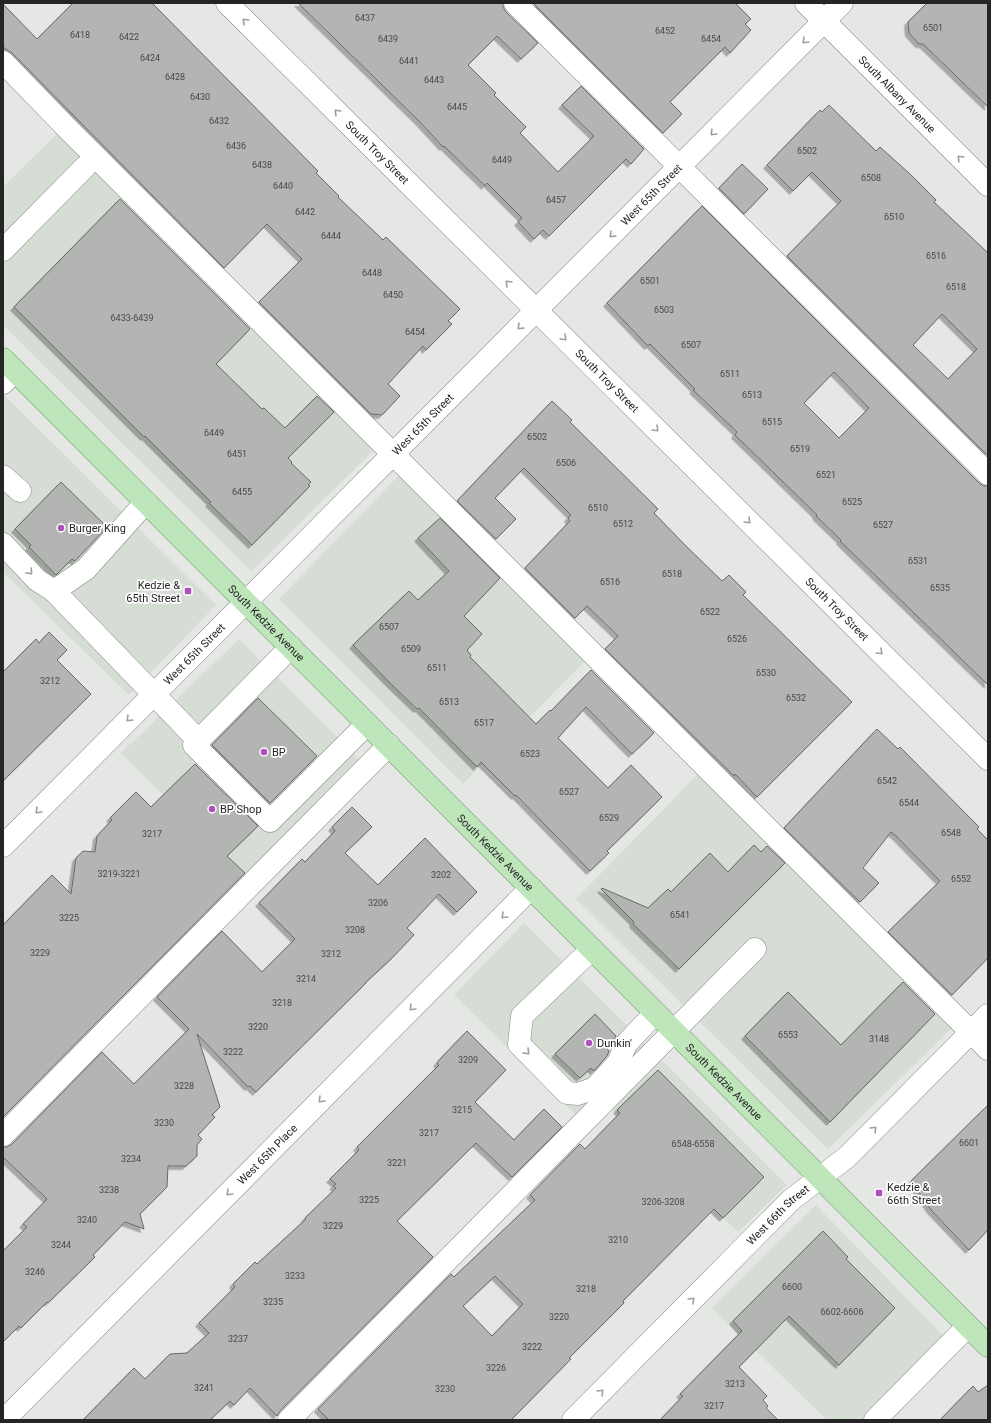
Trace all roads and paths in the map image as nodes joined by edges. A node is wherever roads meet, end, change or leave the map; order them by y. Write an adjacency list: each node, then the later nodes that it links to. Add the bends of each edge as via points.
1 (227, 3): 11 (street, South Troy Street, one-way to 1)
2 (515, 3): 8 (street)
3 (806, 3): 5 (street, South Albany Avenue)
4 (842, 3): 5 (street, West 65th Street)
5 (824, 22): 8 (street, West 65th Street, one-way to 8); 9 (street, South Albany Avenue, one-way to 5)
6 (3, 62): 13 (street)
7 (85, 167): 10 (street)
8 (679, 167): 11 (street, West 65th Street, one-way to 11); 14 (street)
9 (988, 185)
10 (3, 250)
11 (536, 310): 13 (street, West 65th Street, one-way to 13); 26 (street, South Troy Street, one-way to 26)
12 (7, 371): 17 (main road, South Kedzie Avenue)
13 (394, 453): 20 (street, West 65th Street); 34 (street)
14 (988, 474)
15 (3, 476): 16 (street)
16 (20, 491)
17 (146, 502): 19 (street, via 86,569); 20 (main road, South Kedzie Avenue)
18 (3, 544): 19 (street, one-way to 19, via 37,580)
19 (54, 591): 22 (street)
20 (246, 602): 21 (main road, South Kedzie Avenue); 22 (street, West 65th Street)
21 (291, 647): 23 (main road, South Kedzie Avenue); 24 (street)
22 (154, 694): 24 (street); 27 (street, West 65th Street, one-way to 27)
23 (367, 724): 24 (street, via 270,821 194,745); 25 (main road, South Kedzie Avenue)
24 (198, 740)
25 (388, 745): 28 (main road, South Kedzie Avenue); 36 (street)
26 (988, 759)
27 (3, 846)
28 (531, 888): 29 (main road, South Kedzie Avenue); 40 (street, West 65th Place, one-way to 40)
29 (592, 949): 31 (main road, South Kedzie Avenue); 31 (street, one-way to 31, via 522,1016 519,1044 567,1093 578,1094 595,1088 618,1063 626,1044)
30 (755, 949): 33 (street)
31 (655, 1013): 33 (main road, South Kedzie Avenue)
32 (988, 1015): 34 (street, West 66th Street)
33 (674, 1031): 37 (main road, South Kedzie Avenue); 41 (street)
34 (971, 1032): 35 (street); 37 (street, West 66th Street, one-way to 34, via 847,1157)
35 (988, 1048)
36 (3, 1135)
37 (820, 1178): 38 (main road, South Kedzie Avenue); 42 (street, West 66th Street, one-way to 37, via 791,1200)
38 (968, 1326): 39 (main road, South Kedzie Avenue); 43 (street)
39 (988, 1346)
40 (4, 1420)
41 (289, 1420)
42 (573, 1420)
43 (875, 1420)

